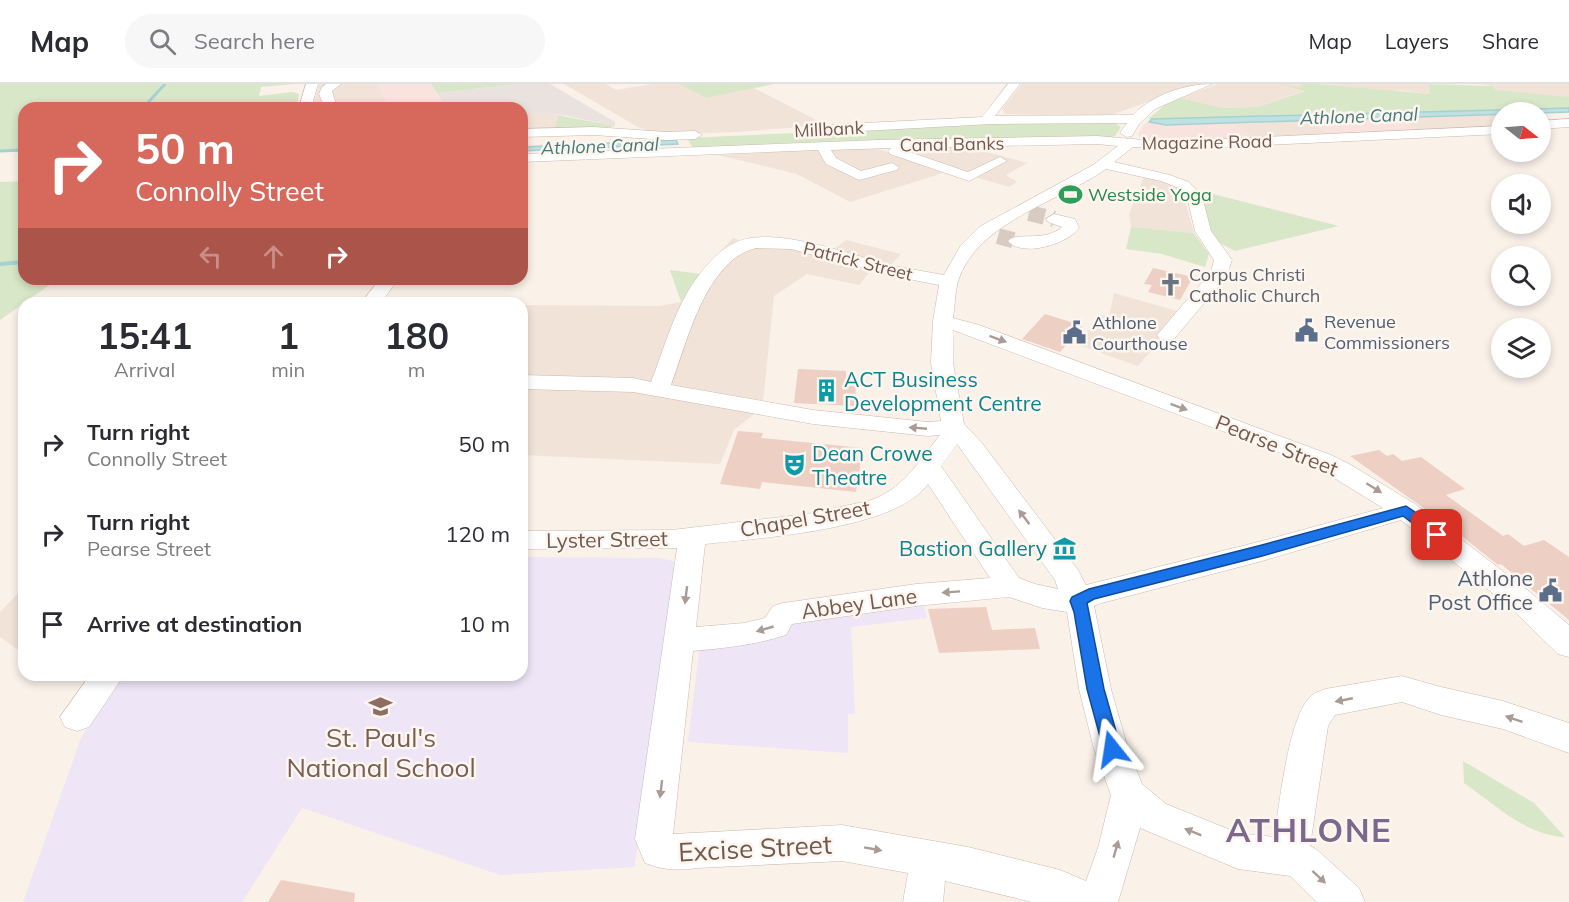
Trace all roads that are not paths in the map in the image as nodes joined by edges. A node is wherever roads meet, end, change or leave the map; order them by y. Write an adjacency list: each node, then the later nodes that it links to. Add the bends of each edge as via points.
1 (312, 84): 5 (street)
2 (335, 84): 6 (street, via 326,89)
3 (1014, 84): 7 (street, via 988,116)
4 (1206, 84): 8 (street, via 1157,103)
5 (307, 102)
6 (328, 102)
7 (991, 120): 8 (street, Millbank); 13 (street, Millbank)
8 (1134, 121): 20 (street, via 1125,137)
9 (1569, 123): 10 (street)
10 (1551, 124)
11 (1551, 127): 15 (street)
12 (1245, 128): 18 (street)
13 (813, 130)
14 (1491, 131): 18 (street, Magazine Road)
15 (1569, 131)
16 (528, 133): 17 (street)
17 (707, 135)
18 (1263, 141): 20 (street, Magazine Road)
19 (879, 144): 20 (street, Canal Banks, via 1097,140); 21 (street, Canal Banks); 25 (street)
20 (1129, 144): 26 (street)
21 (822, 146): 23 (street, Canal Banks); 27 (street, via 831,161 860,176)
22 (949, 148): 25 (street, Canal Banks)
23 (528, 158)
24 (1000, 161): 25 (street, via 969,177)
25 (923, 162)
26 (1102, 164): 30 (street, via 970,245); 32 (street, via 1165,177 1184,185 1194,196 1203,231 1223,260 1220,273)
27 (892, 167)
28 (1054, 219): 29 (street, via 1069,222 1071,228 1049,242)
29 (1016, 241)
30 (949, 281): 31 (street); 34 (street, Patrick Street, via 893,271 791,244 739,247 708,275 692,302)
31 (943, 321): 35 (street, via 942,363); 37 (street, Pearse Street, one-way to 37, via 1322,460)
32 (1167, 335)
33 (528, 382): 34 (street)
34 (658, 389): 35 (street, one-way to 34, via 882,425)
35 (956, 428): 36 (street, Chapel Street); 41 (street, one-way to 35, via 1068,577)
36 (929, 467): 38 (street, Chapel Street, via 906,493 869,509 807,523); 40 (street)
37 (1406, 510): 41 (street); 43 (street, Pearse Street, via 1546,622)
38 (692, 537): 39 (street, Lyster Street); 42 (street, Excise Street, one-way to 42)
39 (528, 540)
40 (1009, 585): 41 (street, via 1029,595); 42 (street, Abbey Lane, one-way to 42, via 783,614 775,627)
41 (1078, 601): 47 (street, via 1095,689)
42 (680, 640): 49 (street, Excise Street, one-way to 49, via 655,829 658,850 677,853 842,843)
43 (1569, 645)
44 (104, 681): 45 (street)
45 (77, 717)
46 (1569, 738): 48 (street, one-way to 48, via 1503,715 1402,689 1325,703 1311,726)
47 (1129, 795): 48 (street, one-way to 47, via 1238,850 1153,816); 52 (street, one-way to 47)
48 (1289, 857): 53 (street, one-way to 53, via 1303,862)
49 (929, 859): 50 (street); 51 (street, Excise Street, via 1060,890)
50 (923, 902)
51 (1089, 902)
52 (1098, 902)
53 (1345, 902)

